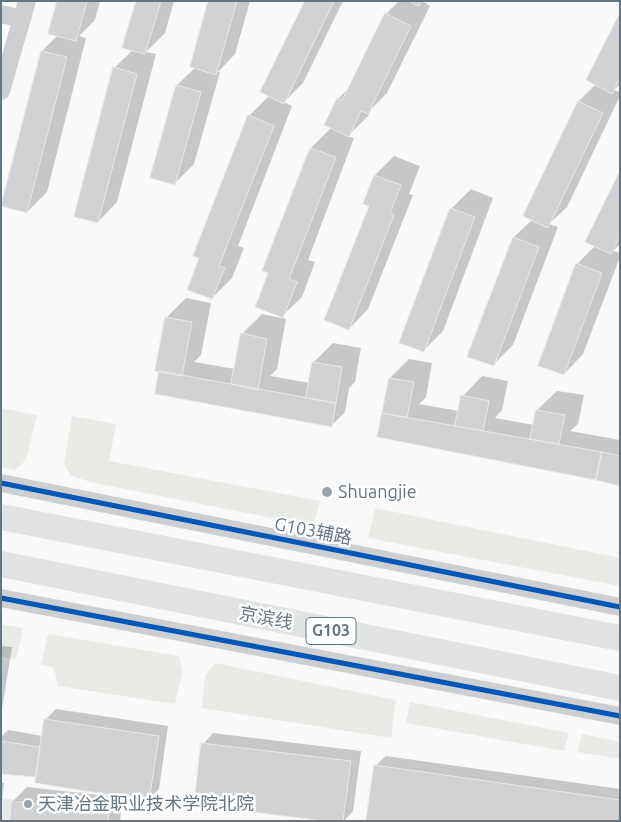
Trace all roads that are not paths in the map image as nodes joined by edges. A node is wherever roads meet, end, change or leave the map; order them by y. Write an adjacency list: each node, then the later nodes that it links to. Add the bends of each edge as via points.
1 (27, 1): 3 (street)
2 (1, 14): 3 (street)
3 (22, 20): 4 (street)
4 (1, 91)
5 (1, 483): 9 (street, G103辅路)
6 (1, 517): 10 (highway)
7 (1, 564): 11 (highway, 京滨线 / G103)
8 (1, 598): 12 (street)
9 (620, 607)
10 (620, 638)
11 (620, 688)
12 (620, 716)

